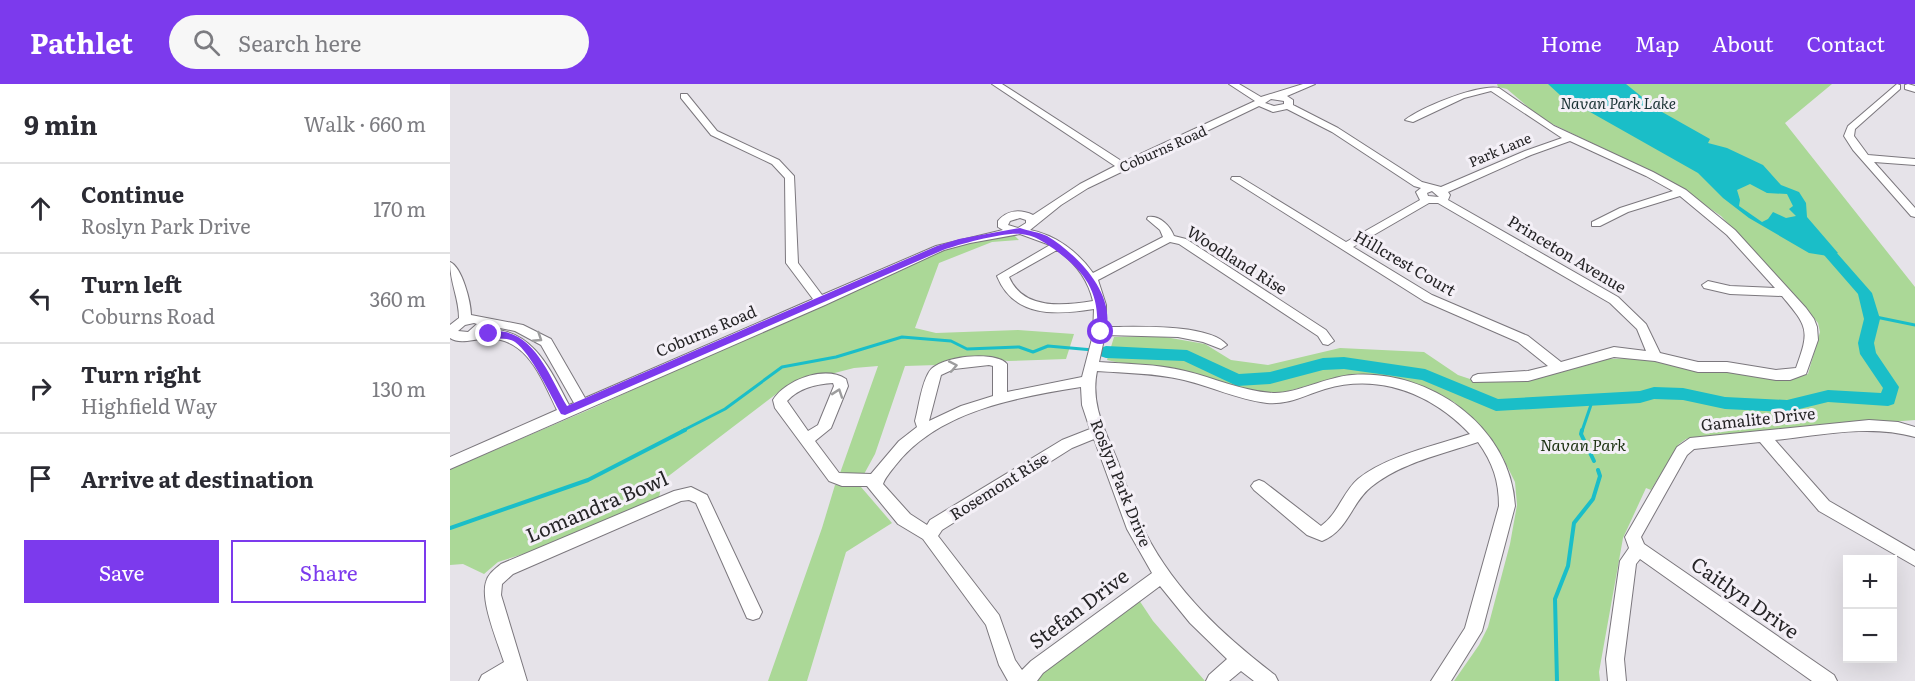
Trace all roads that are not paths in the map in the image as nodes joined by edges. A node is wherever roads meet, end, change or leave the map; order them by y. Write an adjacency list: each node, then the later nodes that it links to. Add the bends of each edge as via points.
1 (996, 84): 16 (street)
2 (1233, 84): 8 (street)
3 (1245, 84): 7 (street)
4 (1307, 86): 7 (street); 9 (street)
5 (1903, 86): 14 (street, via 1849,132 1851,142)
6 (684, 96): 38 (street, via 714,133 785,170 790,178 792,264)
7 (1276, 96): 8 (street, Coburns Road); 9 (street)
8 (1260, 101): 10 (street); 12 (street, Coburns Road)
9 (1289, 104): 10 (street, Coburns Road); 19 (street, via 1418,184)
10 (1275, 109): 12 (street, Coburns Road); 19 (street, via 1296,115 1376,168)
11 (1410, 120): 13 (street, via 1474,91 1497,89 1534,118)
12 (1227, 121): 16 (street, Coburns Road)
13 (1570, 138): 18 (street, via 1639,168); 21 (street, Park Lane, via 1528,153)
14 (1865, 158): 15 (street); 22 (street)
15 (1915, 162)
16 (1124, 167): 20 (street, Coburns Road)
17 (1236, 178): 33 (street, Hillcrest Court)
18 (1681, 192): 27 (street, via 1624,210); 37 (street, via 1739,238)
19 (1426, 194): 21 (street, Princeton Avenue); 33 (street)
20 (1068, 195): 23 (street, Coburns Road); 26 (street, Coburns Road)
21 (1442, 196): 47 (street, Princeton Avenue, via 1614,300 1642,327)
22 (1913, 209)
23 (1014, 215): 25 (street, Coburns Road); 26 (street, via 1024,215)
24 (1152, 219): 31 (street, via 1165,228)
25 (1003, 221): 28 (street, via 1003,227); 30 (street, Coburns Road)
26 (1031, 223): 28 (street, Coburns Road); 29 (street, Roslyn Park Drive)
27 (1596, 224)
28 (1018, 231): 29 (street, Roslyn Park Drive); 30 (street, Coburns Road)
29 (1042, 237): 32 (street, Roslyn Park Drive)
30 (977, 238): 38 (street, Coburns Road, via 940,248)
31 (1169, 239): 35 (street, Woodland Rise); 45 (street, Woodland Rise, via 1182,241 1322,333)
32 (1057, 246): 35 (street, Roslyn Park Drive); 39 (street, via 1003,276 1018,300 1029,305 1070,308)
33 (1345, 247): 49 (street, Hillcrest Court, via 1428,298 1523,339)
34 (450, 266): 41 (street, via 465,301)
35 (1091, 279): 39 (street, Roslyn Park Drive)
36 (1708, 285): 37 (street)
37 (1784, 292): 47 (street, via 1811,323 1814,334 1801,371 1776,375 1698,367)
38 (821, 302): 52 (street, Coburns Road)
39 (1100, 304): 42 (street, Roslyn Park Drive)
40 (483, 320): 41 (street); 43 (street); 52 (street, one-way to 52, via 519,328 546,342)
41 (465, 321): 44 (street, via 453,328)
42 (1101, 332): 46 (street, via 1172,333); 48 (street, Roslyn Park Drive)
43 (473, 334): 44 (street); 53 (street, via 504,334 527,347)
44 (451, 335)
45 (1328, 341)
46 (1221, 345)
47 (1655, 356): 49 (street, via 1614,352)
48 (1094, 362): 51 (street, via 1041,387); 55 (street, Roslyn Park Drive, via 1089,405); 58 (street, via 1181,375 1241,394 1276,398 1324,384 1359,379 1384,381 1413,387 1438,399)
49 (1559, 367): 50 (street, via 1528,376)
50 (1478, 379)
51 (1000, 399): 54 (street); 54 (street, one-way to 51, via 922,421 939,369 997,361)
52 (582, 404): 53 (street, Coburns Road)
53 (565, 411): 60 (street, Coburns Road)
54 (925, 430): 61 (street, via 905,444)
55 (1099, 431): 63 (street, Rosemont Rise, via 1067,444 956,512 936,525); 66 (street, Roslyn Park Drive, via 1139,537)
56 (1915, 432): 57 (street, Gamalite Drive, via 1869,425)
57 (1762, 435): 64 (street, Gamalite Drive, via 1690,444 1682,451 1633,537); 65 (street, via 1824,506)
58 (1480, 436): 62 (street, via 1378,474 1362,485 1332,529 1322,534); 75 (street, via 1491,448 1505,477 1509,490 1507,506 1473,631)
59 (807, 439): 59 (street, one-way to 59, via 824,428 841,386 838,379 824,378 800,385 780,398 780,404); 61 (street, via 834,477)
60 (450, 463)
61 (875, 480): 63 (street, via 875,486 904,519)
62 (1259, 486)
63 (930, 535): 71 (street, via 993,621 1008,665)
64 (1638, 549): 76 (street, via 1628,561 1615,659); 77 (street, Caitlyn Drive)
65 (1915, 559)
66 (1161, 576): 68 (street, Roslyn Park Drive); 72 (street, Stefan Drive)
67 (753, 612): 69 (street, Lomandra Bowl, via 702,500 697,495 685,494 515,564 499,575 493,595)
68 (1240, 660): 73 (street); 74 (street, Roslyn Park Drive)
69 (516, 674): 70 (street)
70 (488, 681)
71 (1019, 681)
72 (1025, 681)
73 (1215, 681)
74 (1269, 681)
75 (1440, 681)
76 (1617, 681)
77 (1828, 681)

